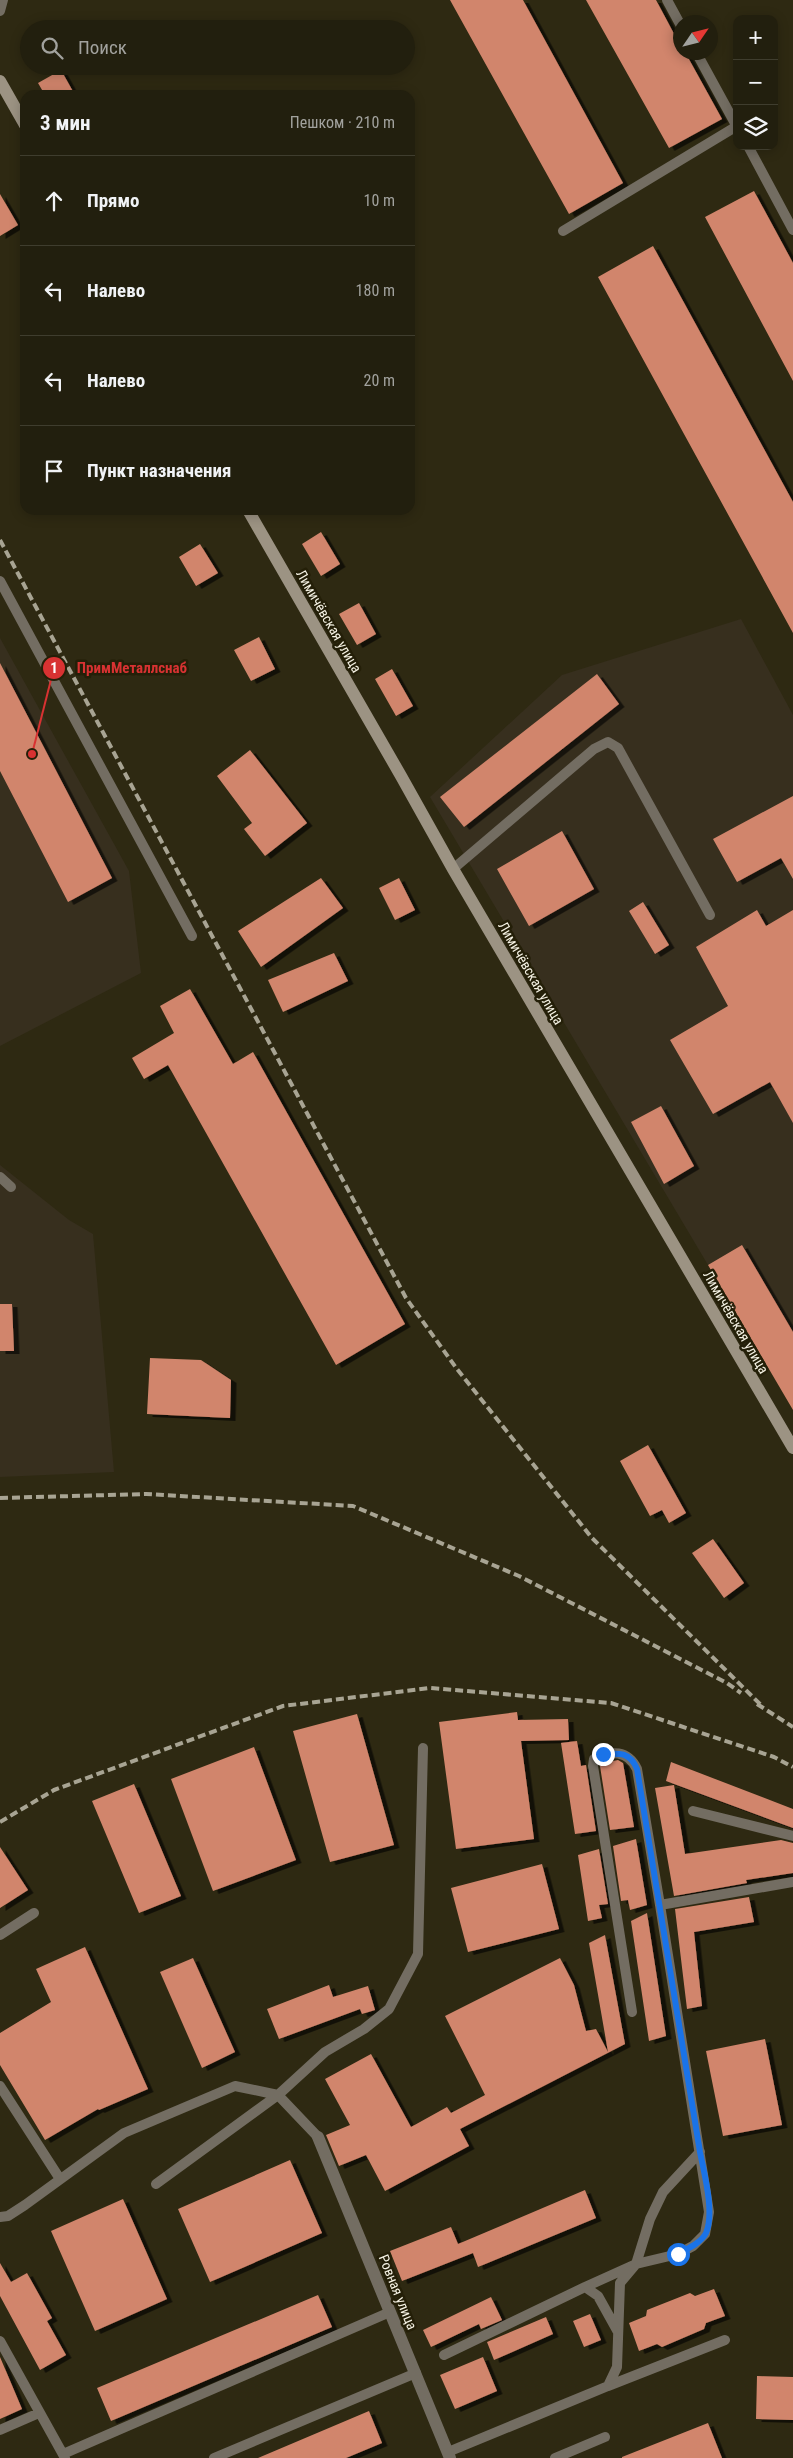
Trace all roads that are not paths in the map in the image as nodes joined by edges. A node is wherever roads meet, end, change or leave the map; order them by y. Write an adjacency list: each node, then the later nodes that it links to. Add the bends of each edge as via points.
1 (3, 0): 3 (lane)
2 (667, 0): 4 (lane)
3 (0, 11)
4 (675, 15)
5 (700, 60): 8 (lane)
6 (0, 81): 7 (main road)
7 (20, 115)
8 (733, 120)
9 (733, 128): 12 (lane)
10 (750, 150): 11 (lane)
11 (793, 230)
12 (563, 231)
13 (251, 515): 15 (main road, Лимичёвская улица)
14 (0, 581): 17 (lane)
15 (453, 869): 16 (lane, via 594,749 608,742 618,748); 20 (main road, Лимичёвская улица)
16 (710, 915)
17 (192, 936)
18 (0, 1177): 19 (lane)
19 (11, 1187)
20 (793, 1448)
21 (423, 1748): 30 (lane, via 418,1954 390,2009 325,2052)
22 (693, 1811): 23 (lane)
23 (793, 1836)
24 (793, 1882): 25 (lane)
25 (660, 1905): 28 (lane, via 637,1769 632,1759 622,1753 603,1754 594,1759 592,1766); 32 (lane)
26 (34, 1913): 27 (lane)
27 (0, 1935)
28 (632, 2012)
29 (0, 2086): 33 (lane)
30 (278, 2095): 31 (lane); 33 (lane, via 235,2086 124,2133); 34 (lane)
31 (318, 2137): 38 (street, Ровная улица)
32 (700, 2152): 36 (lane, via 663,2192 650,2219); 36 (lane, via 709,2212 706,2234 678,2254)
33 (60, 2179): 35 (lane, via 8,2216)
34 (156, 2184)
35 (0, 2217)
36 (636, 2264): 37 (lane); 39 (lane, via 620,2283)
37 (585, 2287): 39 (lane, via 598,2296); 43 (lane)
38 (390, 2312): 44 (street, Ровная улица); 50 (lane)
39 (618, 2332): 45 (lane, via 617,2368)
40 (725, 2340): 45 (lane)
41 (0, 2342): 42 (lane)
42 (3, 2355): 46 (lane)
43 (444, 2355)
44 (416, 2374): 49 (street, Ровная улица); 51 (lane)
45 (608, 2386): 49 (lane)
46 (39, 2413): 47 (lane); 50 (lane)
47 (0, 2430)
48 (605, 2437): 52 (lane)
49 (449, 2455)
50 (64, 2456)
51 (214, 2458)
52 (555, 2458)

